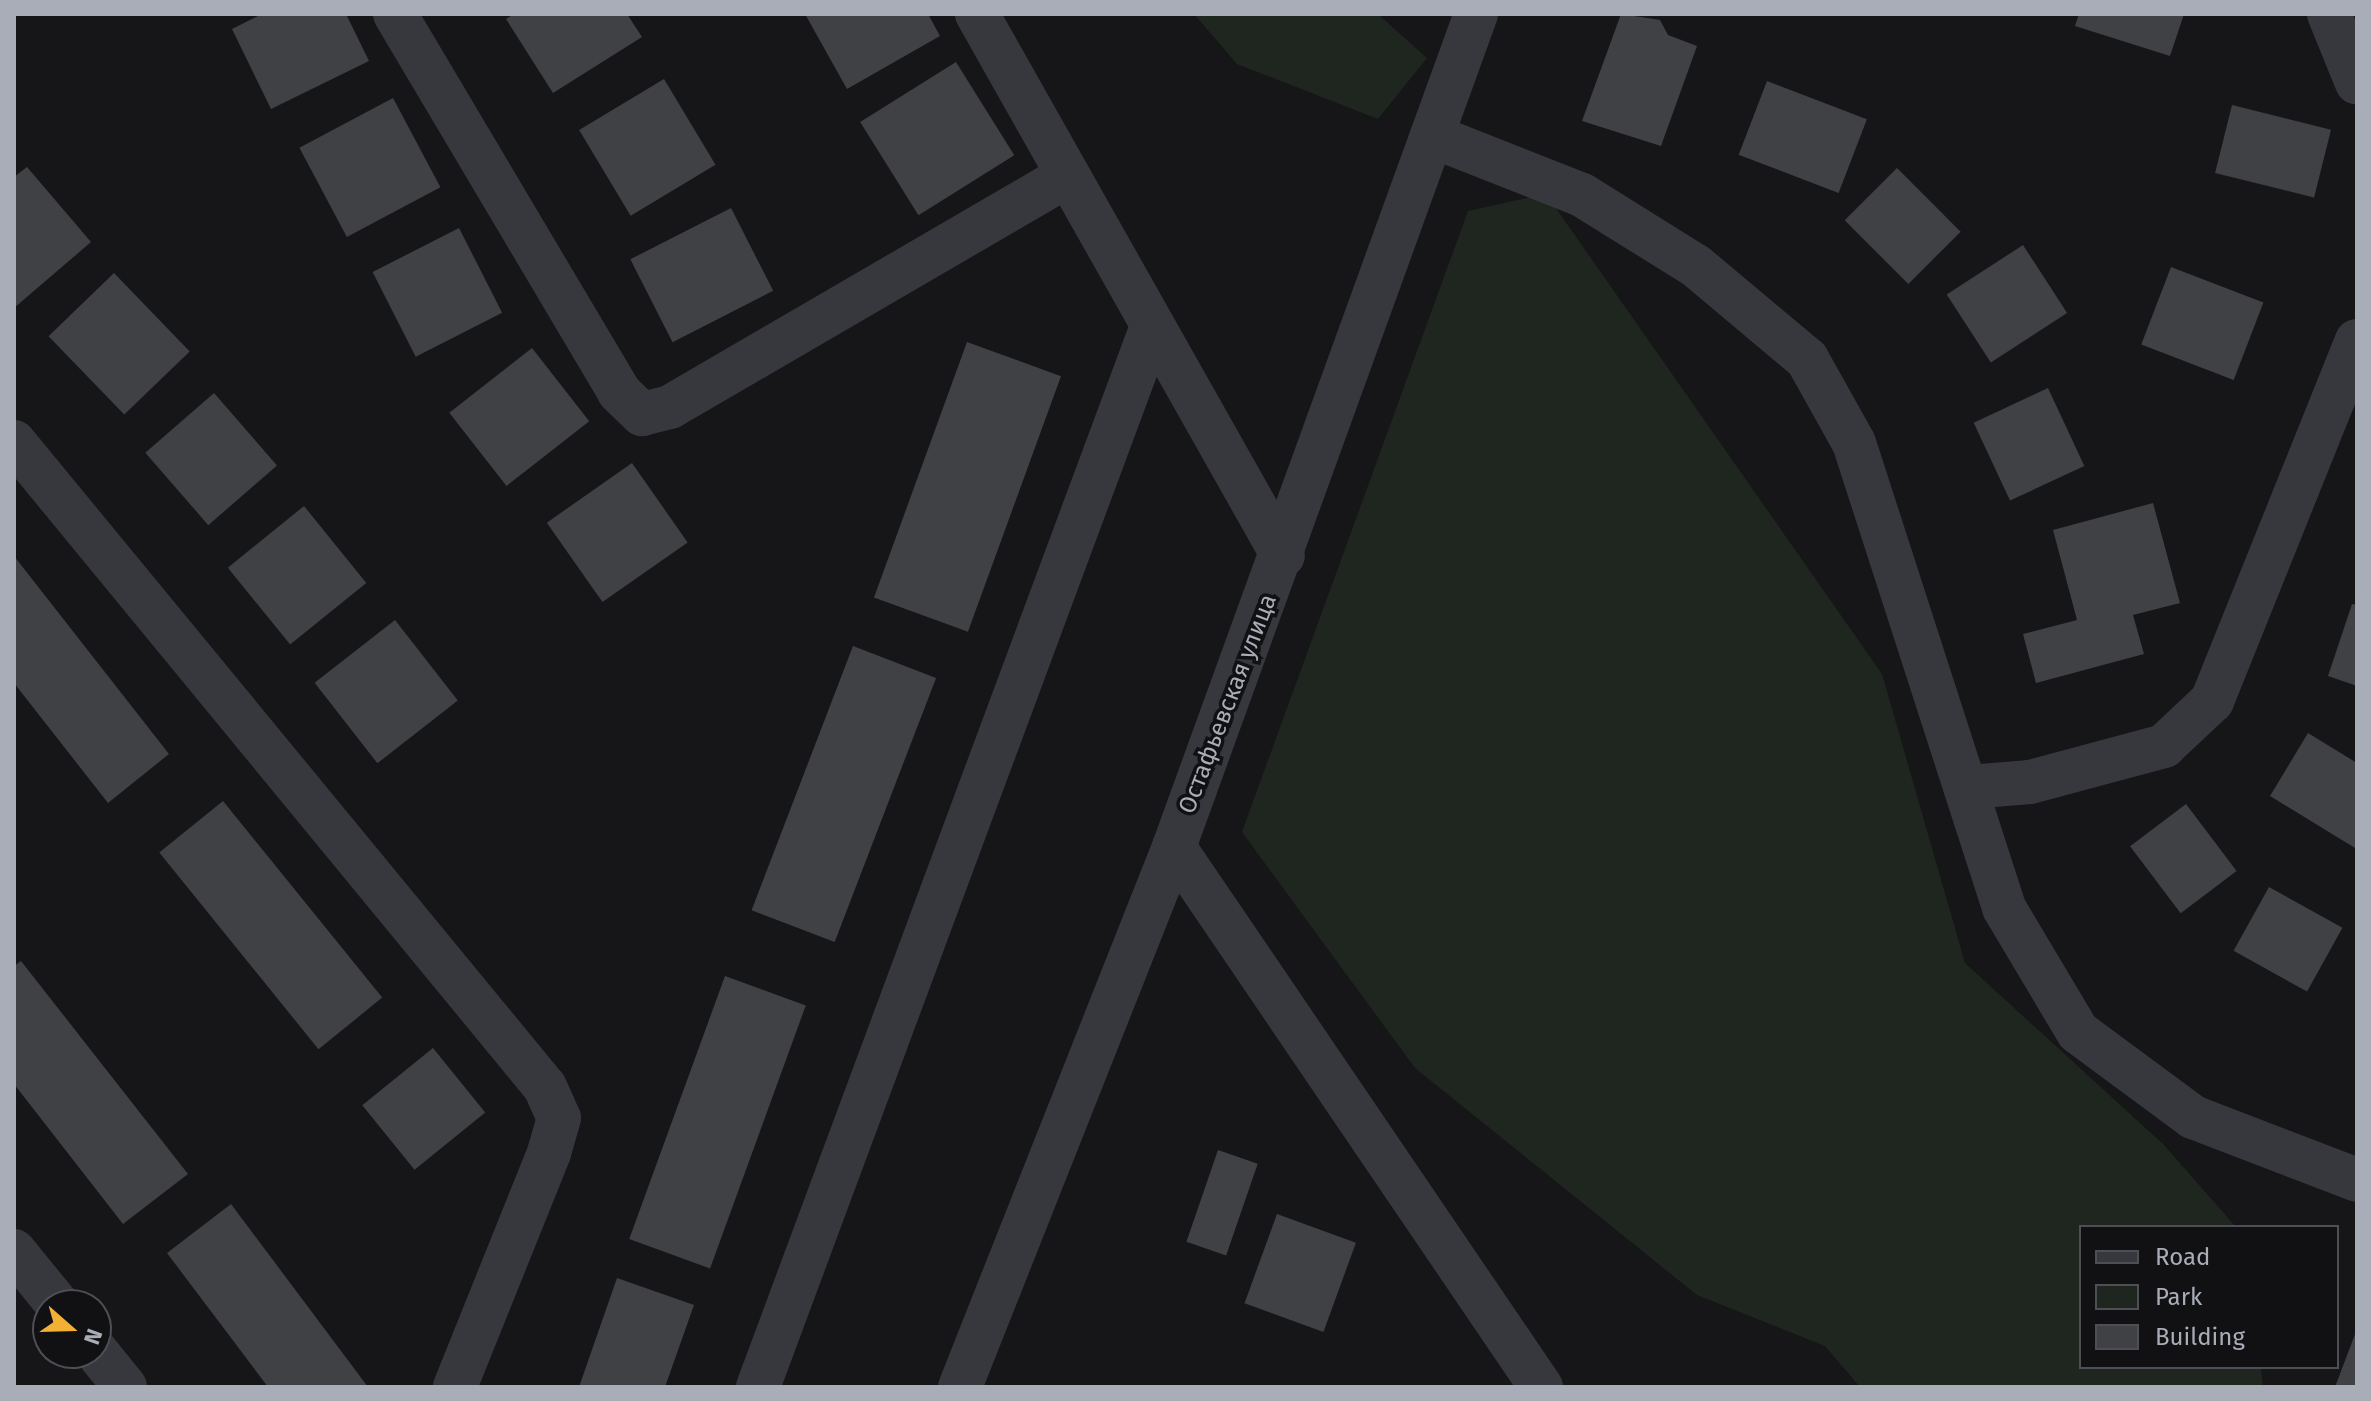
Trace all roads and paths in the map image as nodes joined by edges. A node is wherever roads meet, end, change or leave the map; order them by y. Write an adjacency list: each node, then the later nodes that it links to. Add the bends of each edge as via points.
1 (395, 14): 7 (street, via 619,392 642,414 670,407)
2 (977, 14): 7 (street)
3 (1476, 14): 6 (street, Остафьевская улица)
4 (2329, 14): 5 (street)
5 (2357, 83)
6 (1435, 137): 11 (street, Остафьевская улица); 12 (street, via 1582,195 1696,266 1807,359 1854,443)
7 (1067, 176): 8 (street)
8 (1151, 329): 11 (street); 20 (street)
9 (2357, 341): 12 (street, via 2212,701 2164,746 2030,782)
10 (14, 442): 19 (street, via 545,1087 559,1118 549,1153)
11 (1283, 556): 13 (street, Остафьевская улица)
12 (1969, 787): 14 (street, via 2004,908 2078,1032 2193,1117)
13 (1174, 847): 21 (street, Остафьевская улица); 22 (street)
14 (2357, 1180)
15 (14, 1251): 16 (street)
16 (45, 1289)
17 (110, 1369): 18 (street)
18 (125, 1387)
19 (455, 1387)
20 (758, 1387)
21 (960, 1387)
22 (1541, 1387)

